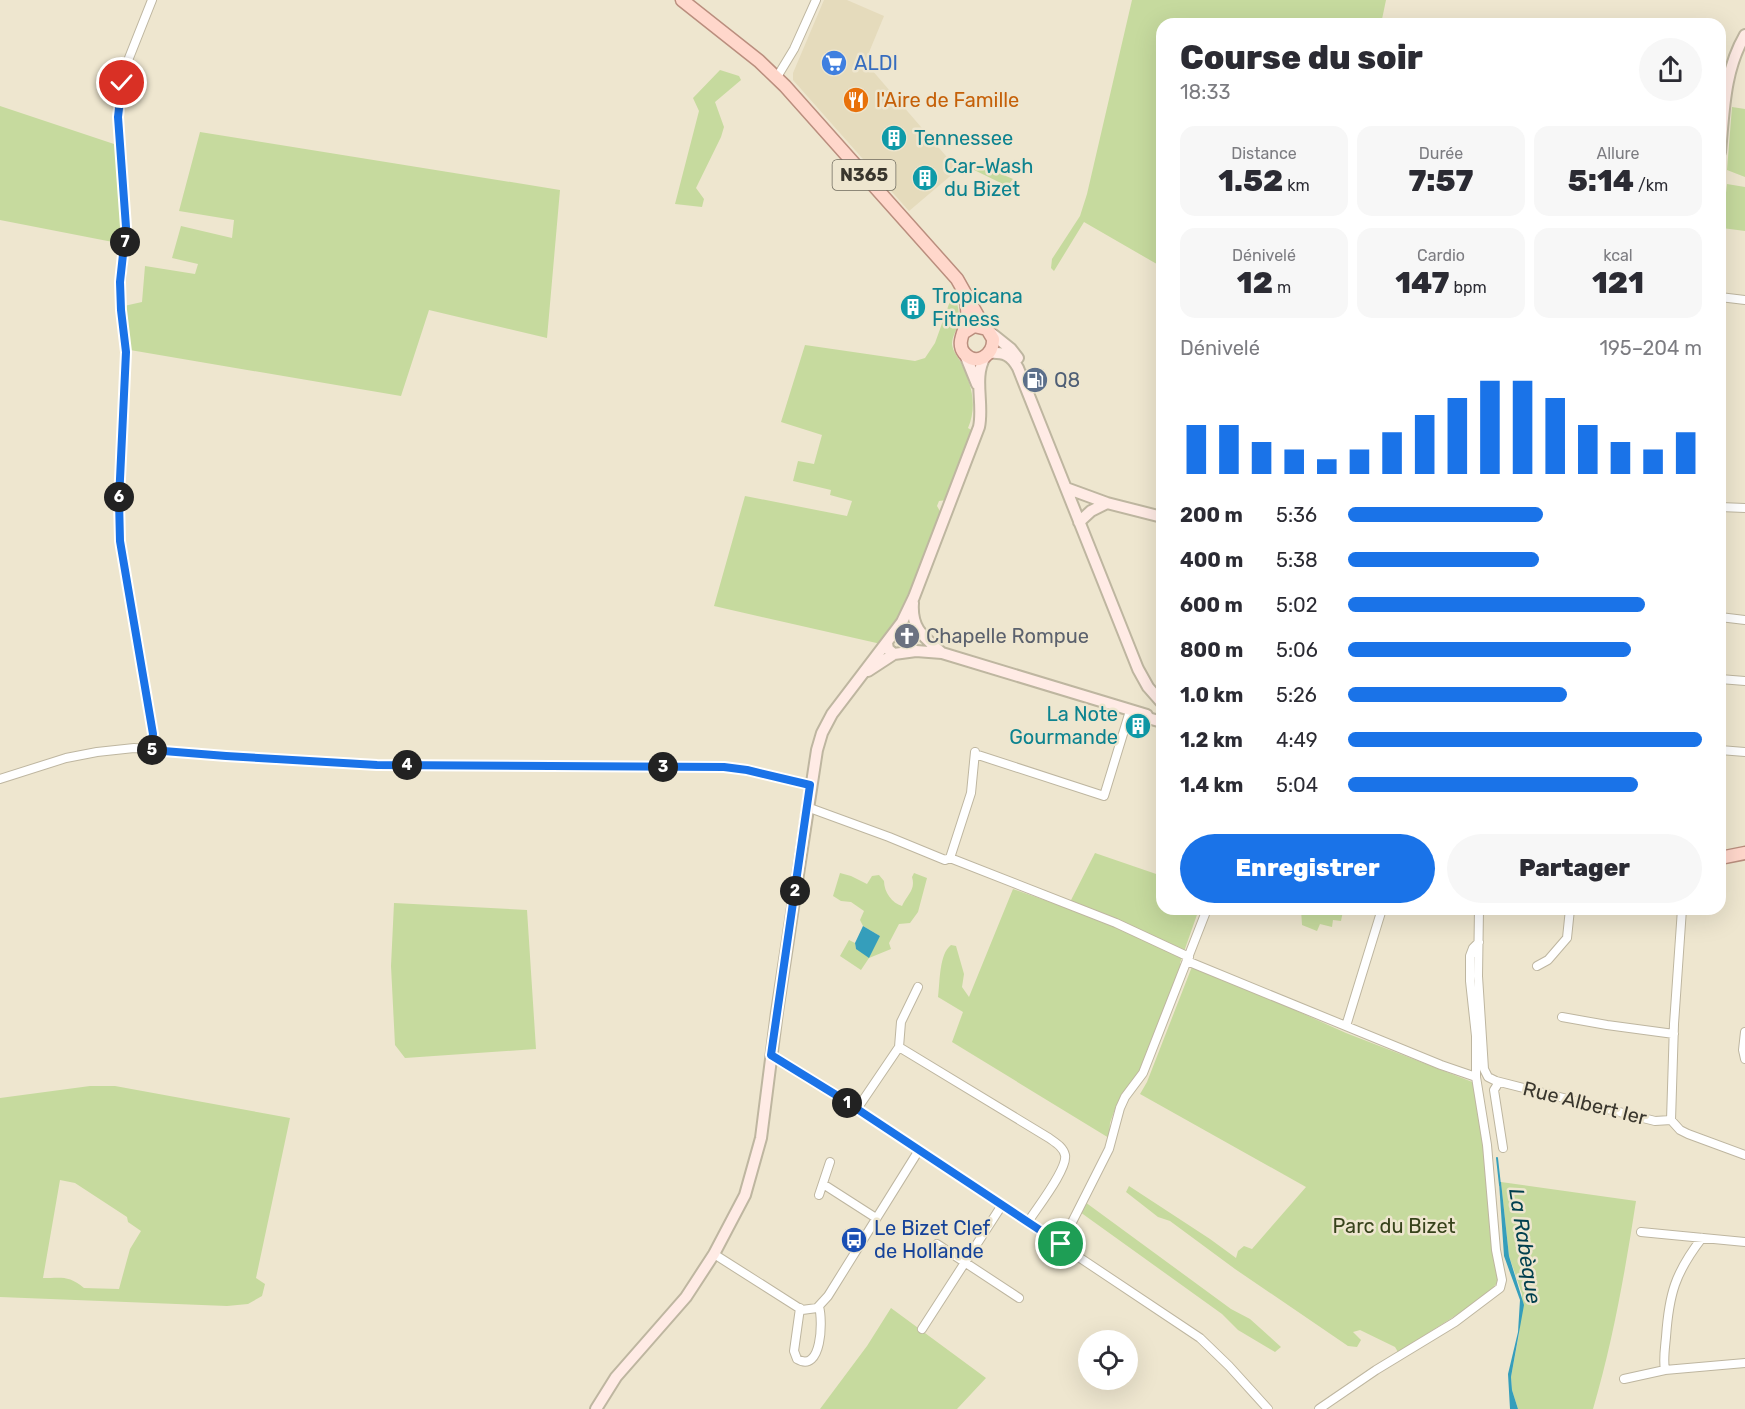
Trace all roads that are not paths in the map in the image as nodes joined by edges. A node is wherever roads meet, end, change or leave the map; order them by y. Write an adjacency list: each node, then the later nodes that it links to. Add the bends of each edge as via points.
1 (152, 0): 38 (street, via 127,66 118,117 126,227 120,282 126,352 120,541 153,734)
2 (682, 0): 5 (main road, N365)
3 (816, 0): 5 (street)
4 (1745, 35): 6 (street, via 1730,71)
5 (777, 77): 7 (main road, N365)
6 (1726, 103)
7 (963, 288): 10 (main road, N365); 11 (main road, via 967,317)
8 (1726, 298): 9 (street)
9 (1745, 300)
10 (988, 330): 11 (main road, via 974,326); 13 (main road, via 994,342); 14 (street, N365, via 1014,352)
11 (963, 333): 12 (main road)
12 (964, 352): 13 (main road, via 974,359); 15 (street)
13 (987, 355): 14 (street, via 1008,355); 15 (street, via 980,371)
14 (1018, 368): 16 (street, N365)
15 (980, 390): 24 (street, via 979,427)
16 (1066, 488): 17 (street); 21 (street, N365)
17 (1107, 503): 20 (street); 21 (street)
18 (1726, 507): 19 (street)
19 (1745, 508)
20 (1156, 515)
21 (1079, 522): 33 (street, N365, via 1142,676)
22 (1726, 618): 23 (street)
23 (1745, 620)
24 (908, 622): 25 (street); 26 (street)
25 (922, 636): 27 (street); 28 (street)
26 (887, 643): 29 (street); 30 (street)
27 (915, 651): 28 (street); 29 (street)
28 (942, 653): 35 (street)
29 (894, 654): 30 (street)
30 (863, 674): 42 (street, via 825,726)
31 (1726, 679): 32 (street)
32 (1745, 681)
33 (1156, 695)
34 (1156, 705): 36 (street)
35 (1130, 711): 36 (street); 48 (street, via 1104,796 975,752 972,793)
36 (1147, 714): 37 (street)
37 (1156, 720)
38 (151, 750): 41 (street, via 96,752); 42 (street, via 377,765 724,767)
39 (1726, 750): 40 (street)
40 (1745, 752)
41 (0, 778)
42 (810, 785): 43 (street)
43 (807, 807): 48 (street, via 935,857); 63 (street)
44 (1745, 846): 45 (main road)
45 (1726, 850)
46 (1745, 853): 47 (main road)
47 (1726, 857)
48 (950, 858): 55 (street, via 1116,923)
49 (1205, 915): 55 (street)
50 (1380, 915): 59 (street)
51 (1479, 915): 54 (street)
52 (1569, 915): 56 (street, via 1567,938 1548,960)
53 (1682, 915): 61 (street)
54 (1479, 942): 65 (street, via 1471,952 1469,966); 66 (street, via 1484,1069 1488,1077)
55 (1188, 959): 59 (street); 82 (street, via 1143,1072 1120,1108 1109,1149)
56 (1537, 966)
57 (918, 987): 62 (street, via 901,1022)
58 (1562, 1017): 61 (street)
59 (1346, 1026): 65 (street)
60 (1745, 1032): 64 (street)
61 (1674, 1034): 68 (street)
62 (899, 1047): 67 (street); 77 (street, via 1061,1147 1065,1161 1061,1171)
63 (771, 1055): 67 (street); 83 (street, via 755,1162 745,1195)
64 (1745, 1059)
65 (1476, 1077): 94 (street, via 1487,1145 1500,1288 1455,1322)
66 (1499, 1082): 68 (street, Rue Albert Ier, via 1654,1121); 69 (street, via 1494,1090)
67 (857, 1109): 70 (street)
68 (1671, 1120): 71 (street, via 1688,1134)
69 (1503, 1148)
70 (919, 1150): 75 (street); 76 (street)
71 (1745, 1155)
72 (830, 1162): 73 (street)
73 (823, 1184): 74 (street); 76 (street)
74 (819, 1195)
75 (1002, 1205): 77 (street); 84 (street)
76 (876, 1218): 86 (street)
77 (1028, 1222): 82 (street)
78 (1641, 1232): 79 (street)
79 (1702, 1238): 80 (street); 90 (street, via 1683,1265 1671,1295)
80 (1745, 1242)
81 (938, 1244): 84 (street)
82 (1061, 1244): 93 (street, via 1200,1338)
83 (714, 1254): 87 (street); 92 (street, via 686,1297 616,1377)
84 (965, 1262): 85 (street); 88 (street)
85 (1019, 1298)
86 (819, 1307): 87 (street); 87 (street, via 815,1356 806,1363 797,1359 794,1351)
87 (800, 1308)
88 (922, 1329)
89 (1745, 1363): 90 (street)
90 (1665, 1370): 91 (street)
91 (1624, 1379)
92 (596, 1409)
93 (1268, 1409)
94 (1319, 1409)

